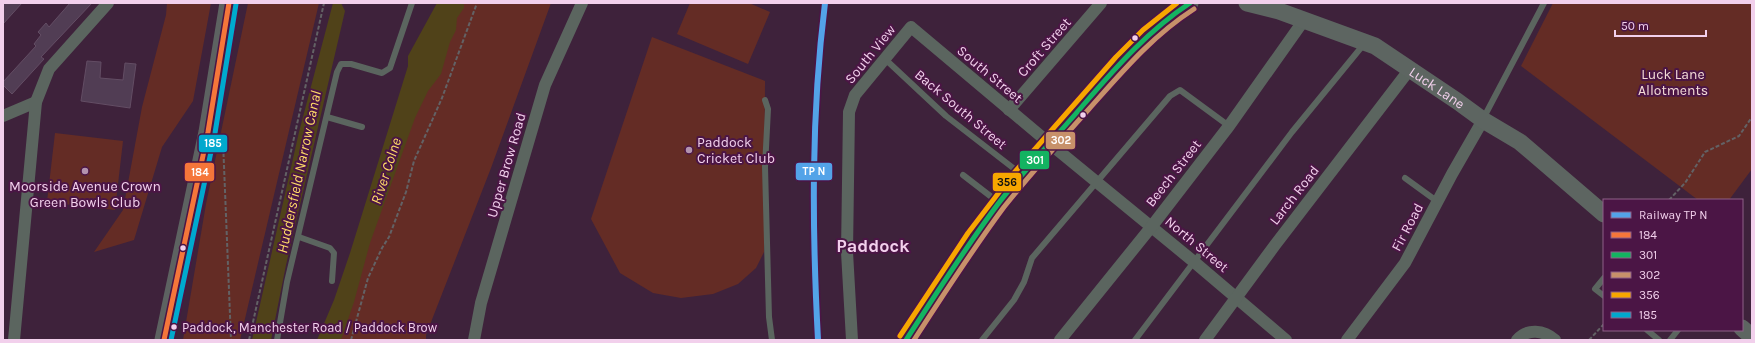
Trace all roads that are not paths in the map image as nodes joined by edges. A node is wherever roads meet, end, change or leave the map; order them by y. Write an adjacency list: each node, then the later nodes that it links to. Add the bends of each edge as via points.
1 (108, 3): 19 (street, via 49,69)
2 (229, 3): 46 (main road, via 208,132)
3 (412, 3): 22 (lane, via 390,68 382,73 342,64 337,72)
4 (582, 3): 48 (street, Upper Brow Road, via 545,85 481,303)
5 (1101, 3): 20 (street, Croft Street)
6 (1168, 3): 12 (street)
7 (1184, 3): 8 (street)
8 (1190, 3): 12 (street)
9 (1247, 3): 11 (street, Luck Lane)
10 (1544, 3): 23 (lane)
11 (1281, 7): 13 (street, Luck Lane)
12 (1166, 20): 26 (street, via 1121,62)
13 (1304, 20): 15 (street, Luck Lane); 24 (street, Beech Street)
14 (911, 27): 16 (street, South View); 20 (street, South Street)
15 (1365, 43): 17 (street, Luck Lane, via 1375,46); 36 (lane, via 1292,132)
16 (885, 59): 28 (lane, Back South Street, via 946,116); 50 (street, South View, via 855,95 849,112 847,252)
17 (1410, 69): 23 (street, Luck Lane); 40 (street, Larch Road)
18 (765, 100): 49 (lane, via 768,109 765,167 769,316)
19 (36, 102): 21 (street); 45 (street)
20 (1009, 110): 26 (street, South Street)
21 (3, 116)
22 (327, 117): 25 (lane); 35 (lane)
23 (1483, 120): 31 (street, Fir Road); 33 (street, Luck Lane, via 1520,142)
24 (1229, 126): 30 (lane, via 1180,90 1170,96); 34 (street, Beech Street)
25 (362, 127)
26 (1049, 143): 28 (street); 30 (street, North Street)
27 (963, 175): 32 (lane)
28 (1023, 175): 32 (street)
29 (1405, 178): 31 (lane)
30 (1098, 182): 34 (street, North Street); 52 (lane, via 1032,258 1024,282 1014,300)
31 (1438, 202): 57 (street, Fir Road, via 1405,264)
32 (999, 203): 51 (street, via 968,245)
33 (1603, 213)
34 (1152, 226): 36 (street, North Street); 53 (street, Beech Street)
35 (299, 237): 38 (lane, via 330,248 334,253); 47 (lane, via 287,282)
36 (1193, 261): 40 (street, North Street); 54 (lane)
37 (1603, 279): 39 (lane, via 1596,289)
38 (332, 282)
39 (1603, 295)
40 (1236, 297): 55 (street, Larch Road); 56 (street, North Street)
41 (1743, 329): 44 (street)
42 (1648, 331): 60 (lane)
43 (1677, 331): 61 (lane)
44 (1752, 337)
45 (14, 340)
46 (164, 340)
47 (277, 340)
48 (474, 340)
49 (772, 340)
50 (852, 340)
51 (906, 340)
52 (982, 340)
53 (1060, 340)
54 (1134, 340)
55 (1205, 340)
56 (1286, 340)
57 (1347, 340)
58 (1516, 340): 59 (street, via 1521,335 1536,330)
59 (1555, 340)
60 (1659, 340)
61 (1670, 340)

